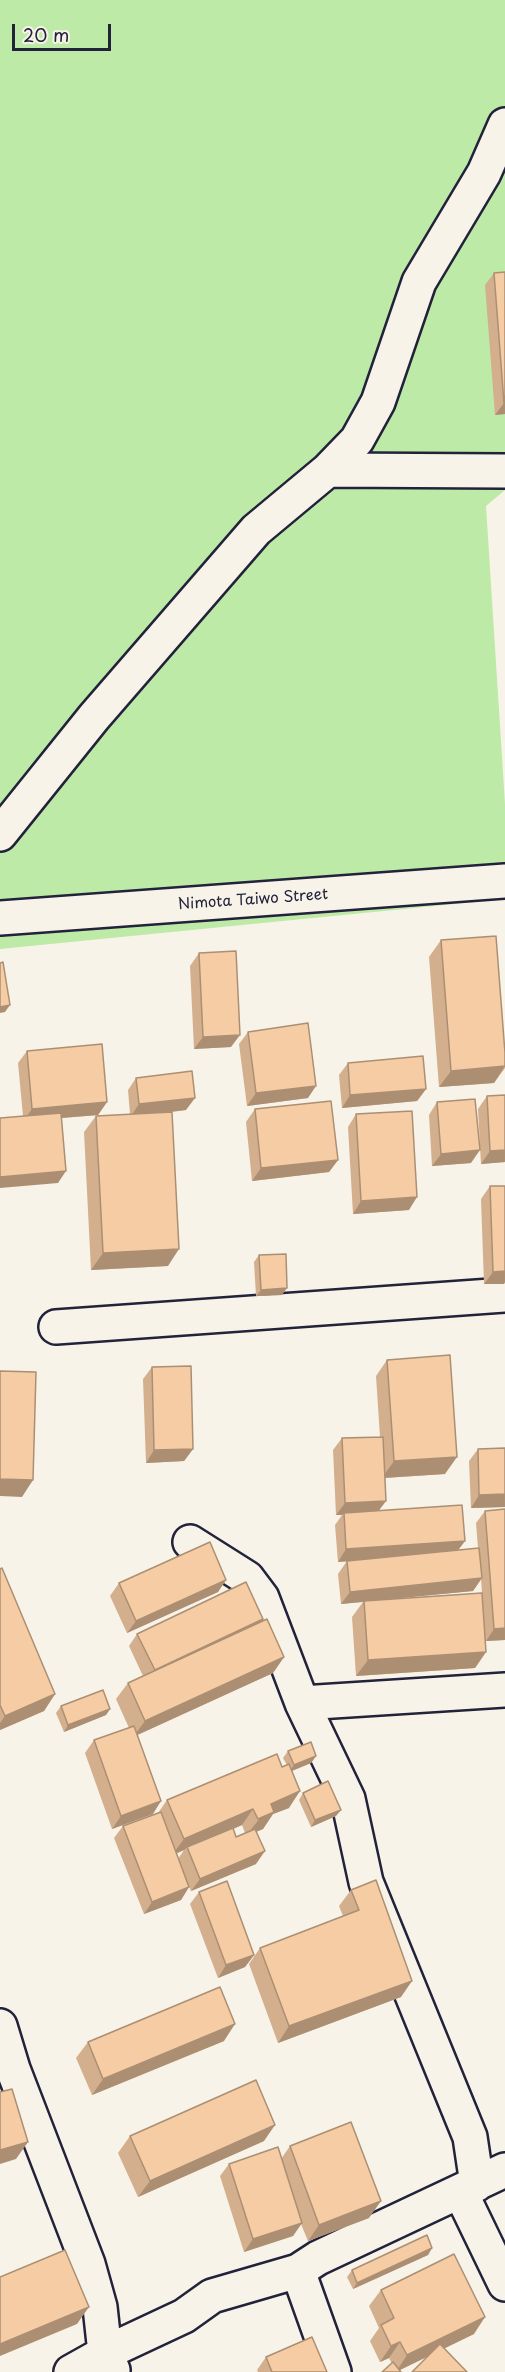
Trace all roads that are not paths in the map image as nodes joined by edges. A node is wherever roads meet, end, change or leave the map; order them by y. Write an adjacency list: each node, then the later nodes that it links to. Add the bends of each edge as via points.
1 (505, 125): 2 (street, via 484,173 419,282 378,402 357,440)
2 (328, 470): 3 (street); 4 (street, via 256,530 94,717)
3 (505, 471)
4 (0, 834)
5 (505, 882): 6 (street, Nimota Taiwo Street)
6 (0, 918)
7 (505, 1295): 8 (street)
8 (56, 1327)
9 (190, 1542): 11 (street, via 247,1578 262,1598)
10 (505, 1690): 11 (street)
11 (302, 1703): 13 (street, via 348,1799 366,1882 470,2137)
12 (0, 2026): 16 (street, via 88,2265)
13 (481, 2182): 14 (street); 15 (street)
14 (298, 2271): 16 (street, via 212,2296); 18 (street)
15 (505, 2284)
16 (109, 2362): 17 (street)
17 (71, 2372)
18 (334, 2372)

